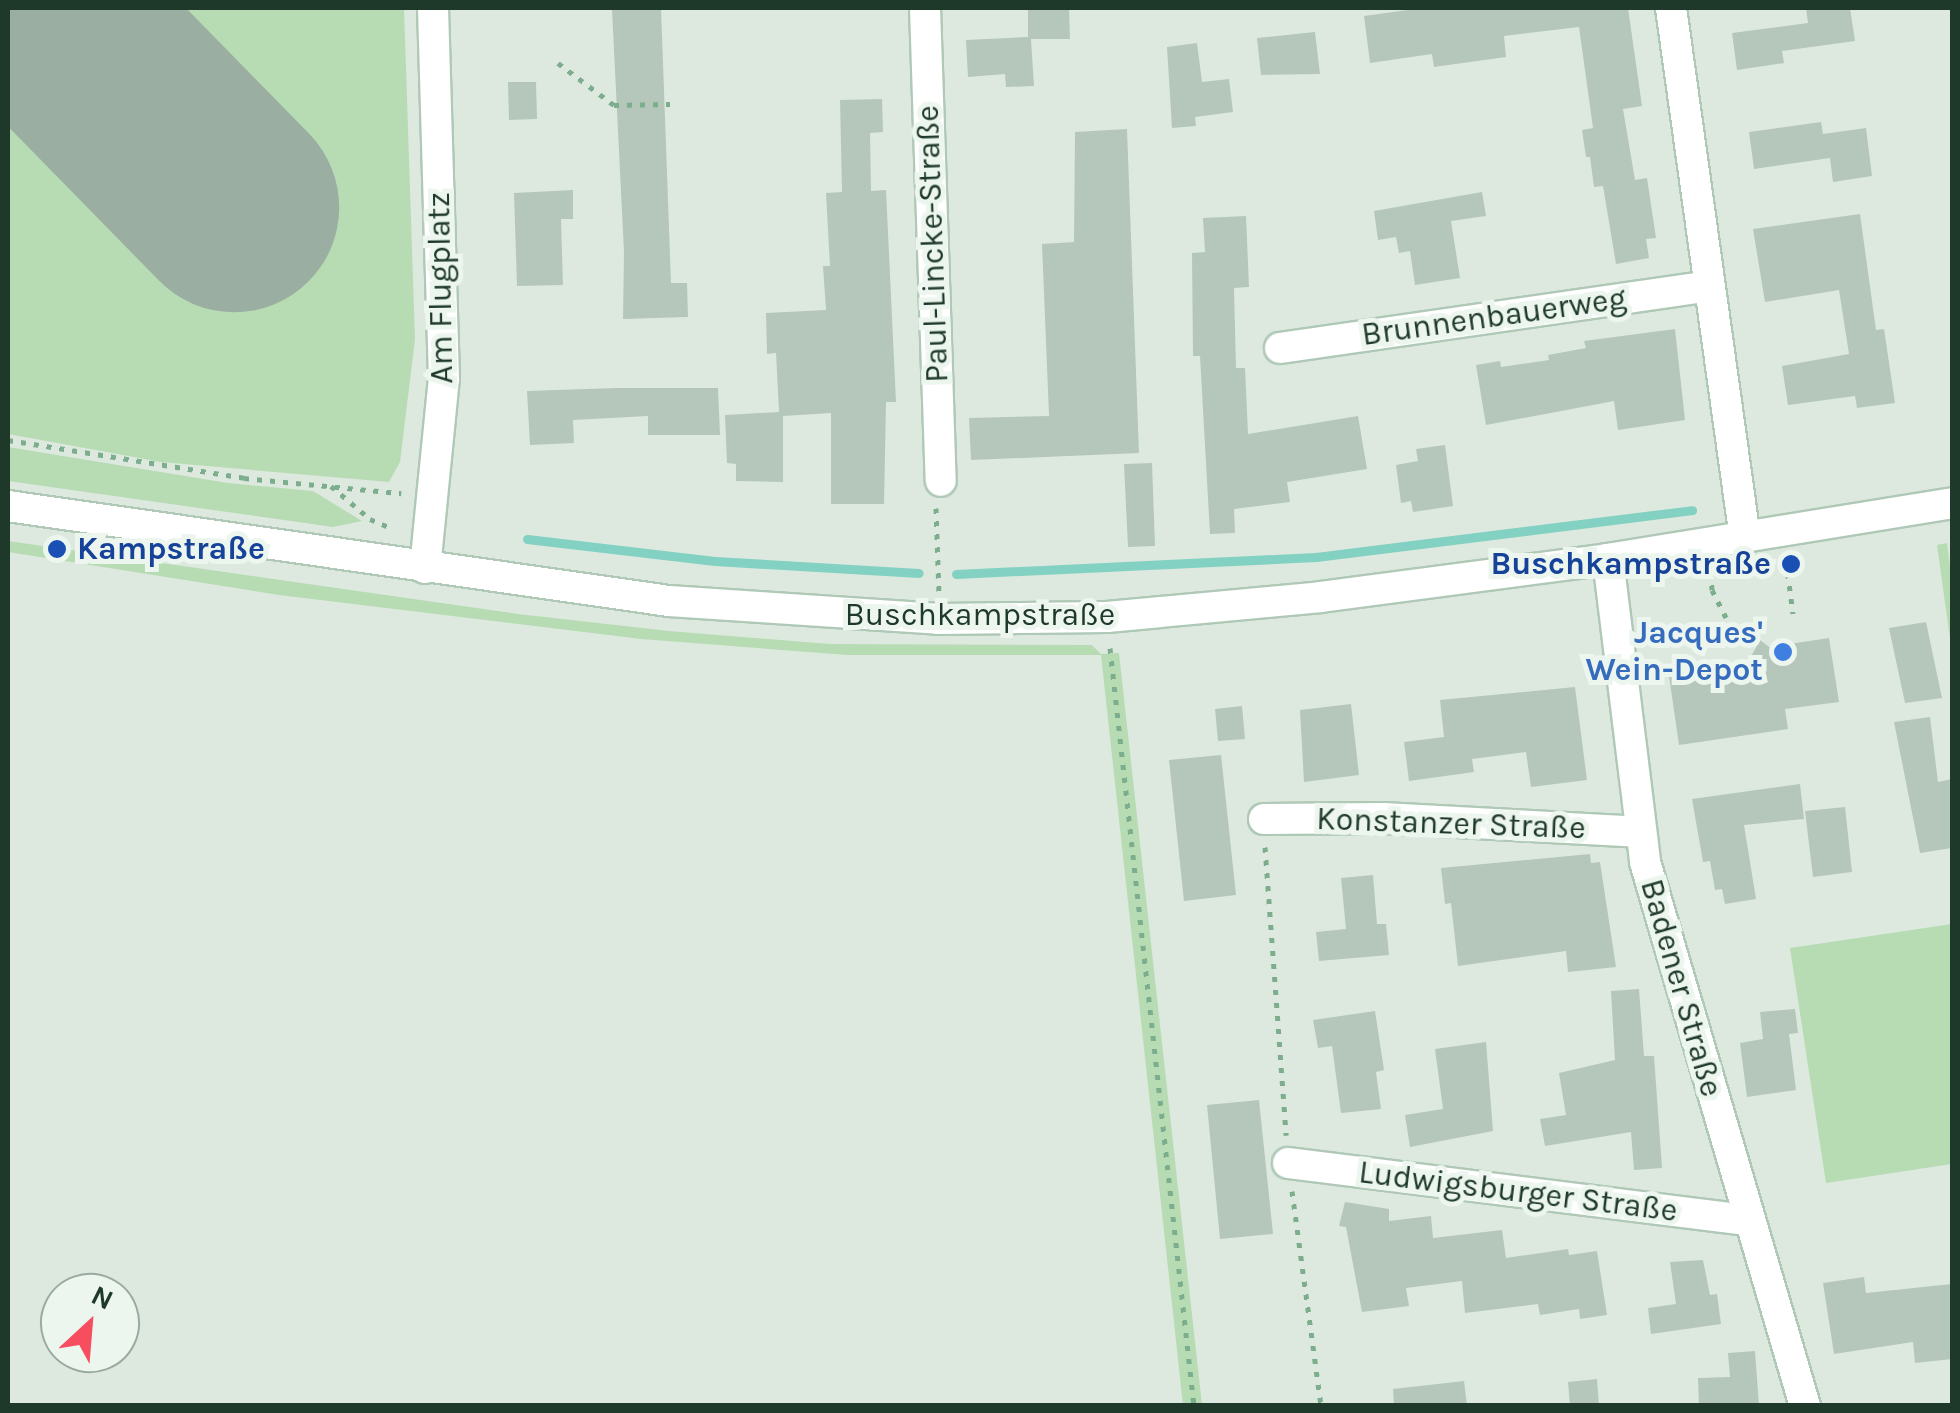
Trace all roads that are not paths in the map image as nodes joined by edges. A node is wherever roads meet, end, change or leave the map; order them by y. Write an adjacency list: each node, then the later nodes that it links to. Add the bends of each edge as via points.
1 (432, 8): 11 (street, Am Flugplatz, via 445,330)
2 (925, 8): 6 (street, Paul-Lincke-Straße)
3 (1671, 8): 4 (street)
4 (1709, 286): 5 (street, Brunnenbauerweg); 9 (street)
5 (1280, 348)
6 (940, 480)
7 (1952, 503): 9 (street, Buschkampstraße)
8 (8, 506): 11 (street, Buschkampstraße)
9 (1744, 538): 10 (street, Buschkampstraße)
10 (1608, 559): 11 (street, Buschkampstraße, via 1107,617 938,620 669,601); 13 (street, Badener Straße)
11 (425, 568)
12 (1264, 819): 13 (street, Konstanzer Straße, via 1383,818)
13 (1638, 832): 15 (street, Badener Straße)
14 (1288, 1164): 15 (street, Ludwigsburger Straße)
15 (1748, 1220): 16 (street, Badener Straße)
16 (1805, 1406)

